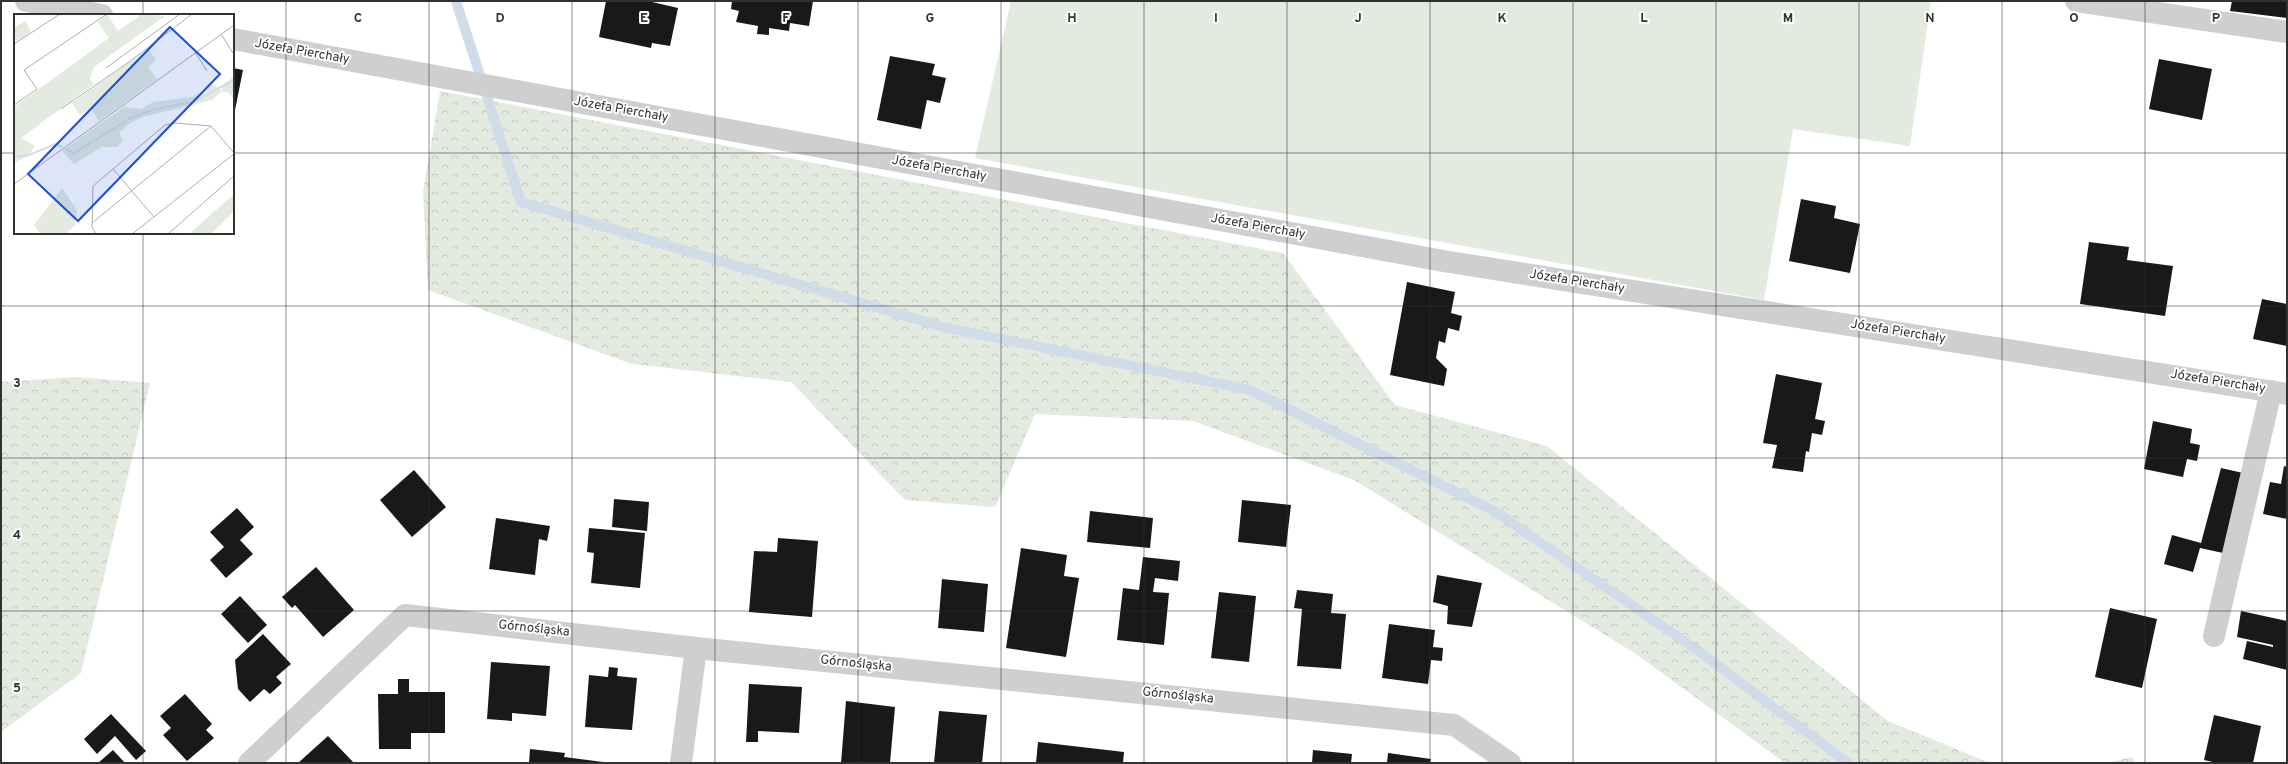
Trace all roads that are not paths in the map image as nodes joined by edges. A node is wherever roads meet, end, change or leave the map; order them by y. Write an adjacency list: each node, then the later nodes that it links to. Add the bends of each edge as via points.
1 (26, 1): 3 (street)
2 (2076, 1): 4 (street)
3 (97, 14)
4 (2287, 32)
5 (234, 39): 6 (street, Józefa Pierchały, via 1450,262)
6 (2279, 392): 7 (street)
7 (2214, 636)
8 (696, 648): 9 (street, Górnośląska, via 405,615); 10 (street); 11 (street, Górnośląska, via 1454,724)
9 (249, 763)
10 (681, 763)
11 (1510, 763)

